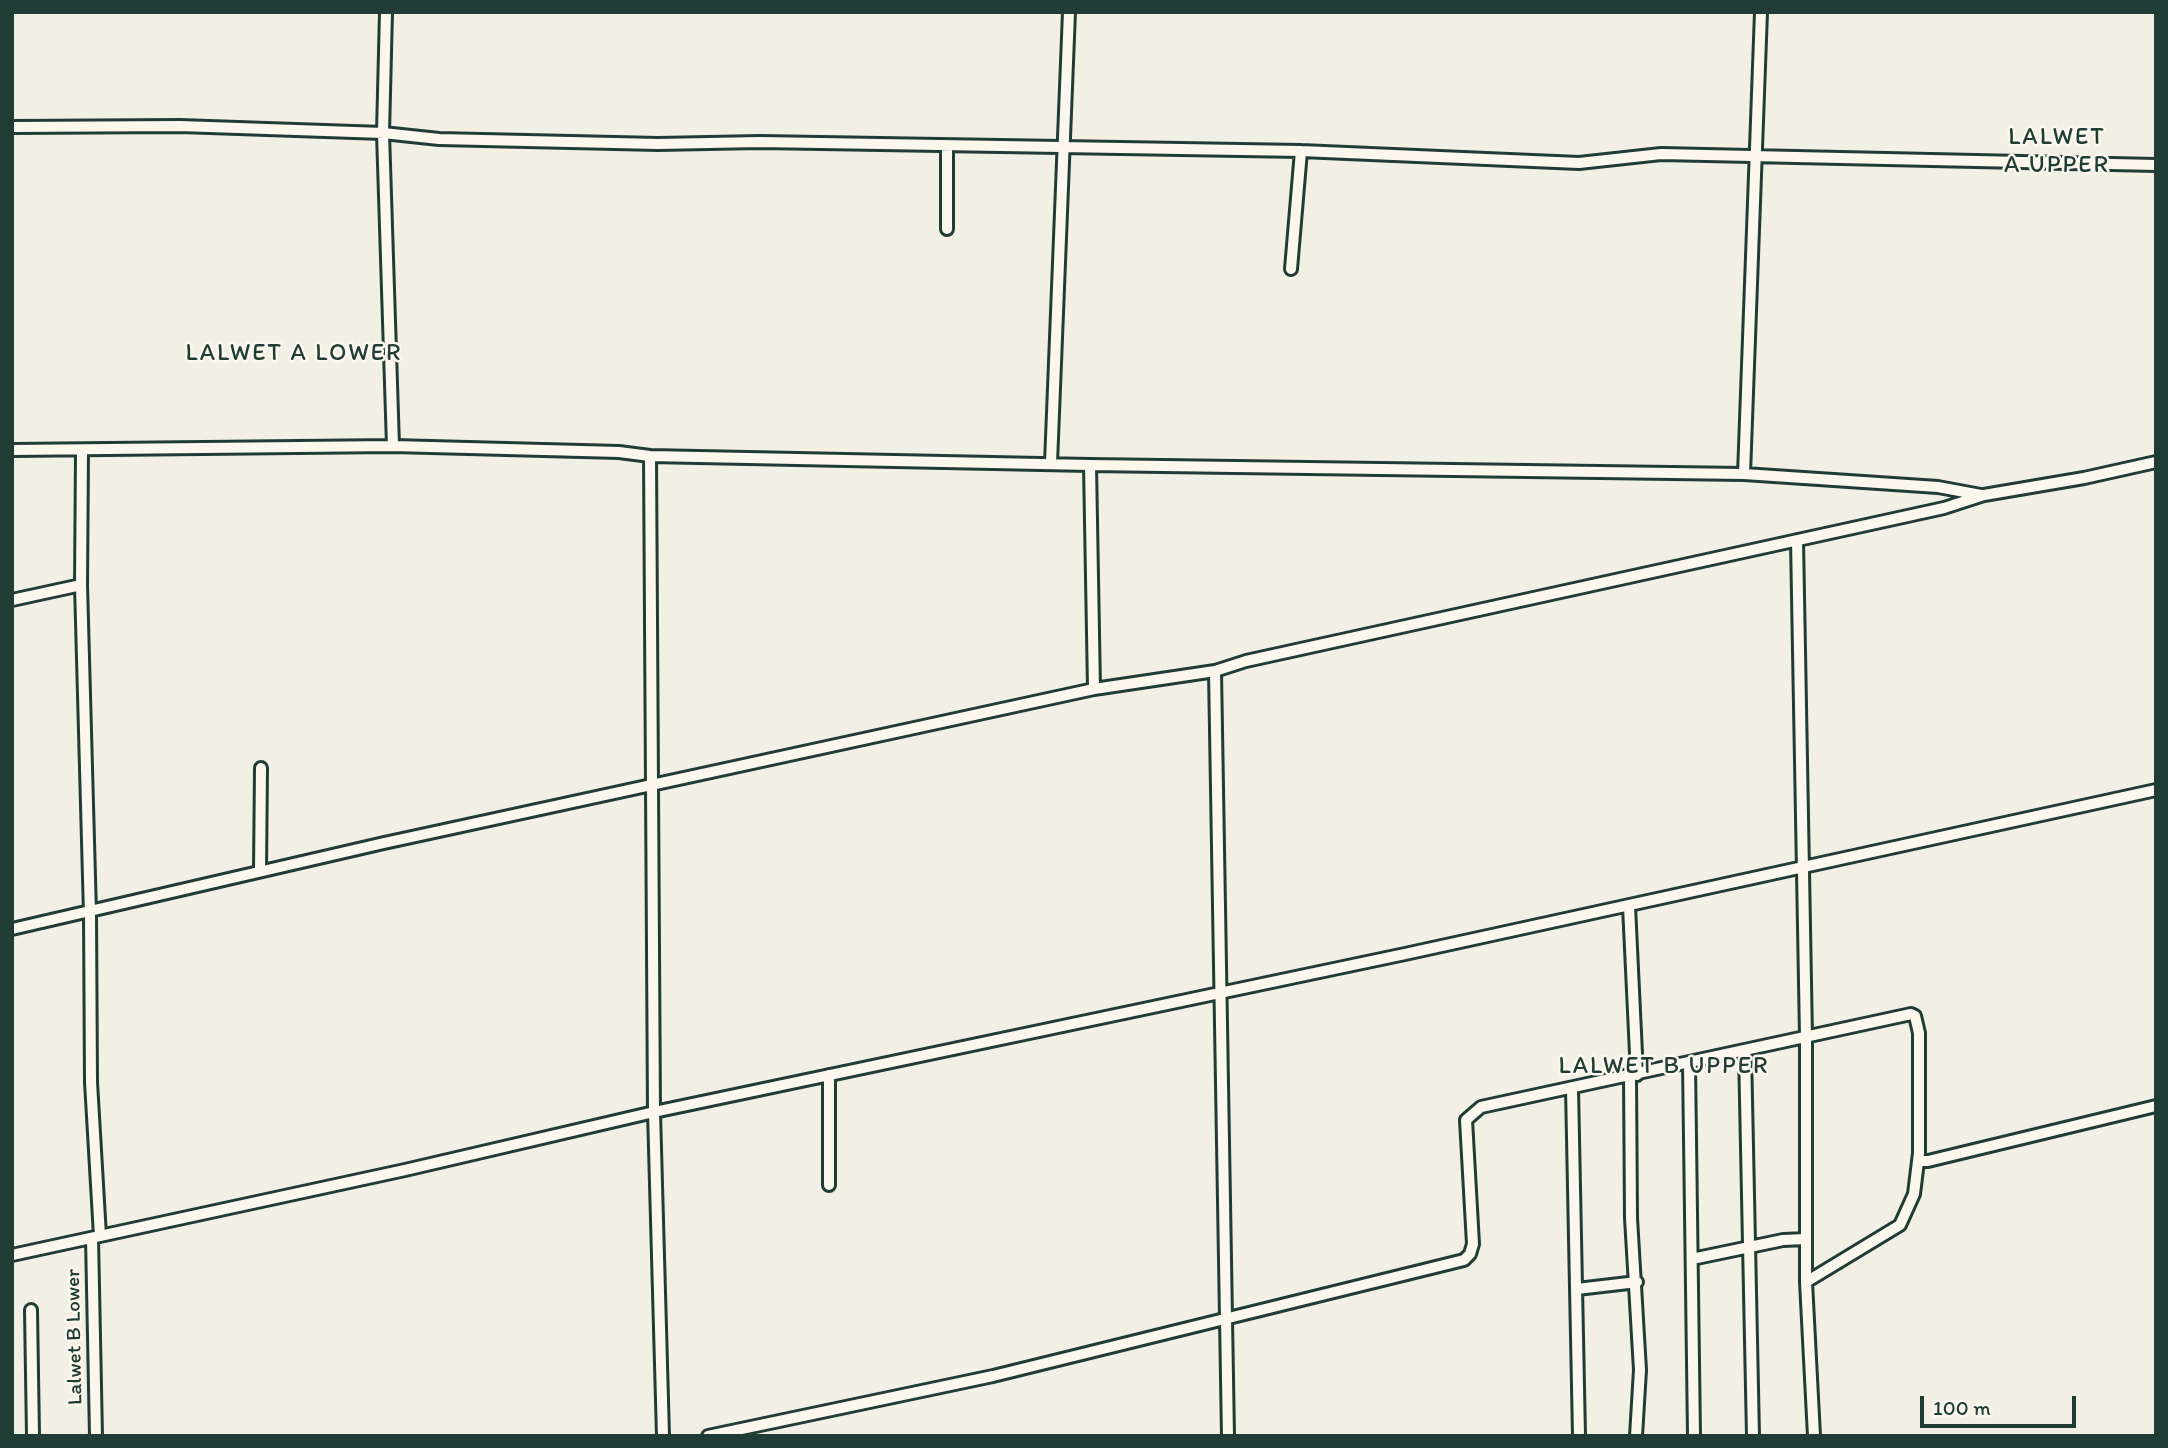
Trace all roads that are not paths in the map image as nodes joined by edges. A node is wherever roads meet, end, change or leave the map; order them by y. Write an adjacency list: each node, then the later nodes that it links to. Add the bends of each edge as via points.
1 (386, 12): 5 (street)
2 (1069, 12): 7 (street)
3 (1761, 12): 9 (street)
4 (12, 127): 5 (street, via 180,126)
5 (383, 133): 6 (street, via 439,139); 13 (street)
6 (947, 146): 7 (street); 11 (street)
7 (1064, 149): 8 (street); 18 (street)
8 (1301, 151): 9 (street, via 1579,163 1661,154); 12 (street)
9 (1757, 156): 10 (street); 20 (street)
10 (2156, 164)
11 (947, 229)
12 (1291, 269)
13 (393, 446): 15 (street); 16 (street)
14 (12, 450): 15 (street)
15 (82, 452): 23 (street, Lalwet B Lower)
16 (650, 456): 18 (street); 28 (street)
17 (2156, 462): 21 (street)
18 (1051, 463): 19 (street)
19 (1090, 465): 20 (street); 26 (street)
20 (1745, 474): 21 (street, via 1938,487)
21 (1984, 495): 22 (street)
22 (1797, 540): 25 (street); 30 (street)
23 (81, 585): 24 (street); 33 (street, Lalwet B Lower)
24 (12, 600)
25 (1215, 671): 26 (street); 35 (street)
26 (1094, 689): 28 (street)
27 (261, 768): 31 (street)
28 (654, 784): 31 (street); 43 (street)
29 (2156, 790): 30 (street)
30 (1804, 866): 32 (street); 36 (street)
31 (260, 870): 33 (street)
32 (1629, 906): 35 (street); 40 (street)
33 (90, 914): 34 (street); 46 (street, Lalwet B Lower)
34 (12, 929)
35 (1221, 993): 39 (street); 55 (street)
36 (1806, 1037): 37 (street); 44 (street, via 1915,1016 1919,1033); 47 (street)
37 (1745, 1051): 38 (street); 48 (street)
38 (1689, 1064): 40 (street); 50 (street)
39 (829, 1075): 43 (street); 45 (street)
40 (1634, 1075): 41 (street); 51 (street, via 1631,1218)
41 (1572, 1087): 53 (street); 55 (street, via 1480,1107 1466,1119 1473,1244 1464,1260)
42 (2156, 1106): 44 (street)
43 (654, 1112): 46 (street); 58 (street)
44 (1918, 1161): 52 (street, via 1914,1194 1900,1225)
45 (829, 1185)
46 (96, 1237): 49 (street); 57 (street, Lalwet B Lower)
47 (1806, 1239): 48 (street); 52 (street)
48 (1749, 1248): 50 (street); 64 (street)
49 (12, 1255)
50 (1692, 1259): 63 (street)
51 (1636, 1282): 53 (street); 62 (street, via 1640,1370)
52 (1806, 1282): 65 (street)
53 (1577, 1289): 61 (street)
54 (31, 1310): 56 (street)
55 (1224, 1320): 59 (street, via 993,1376); 60 (street)
56 (33, 1436)
57 (96, 1436)
58 (663, 1436)
59 (708, 1436)
60 (1228, 1436)
61 (1579, 1436)
62 (1636, 1436)
63 (1694, 1436)
64 (1753, 1436)
65 (1814, 1436)

